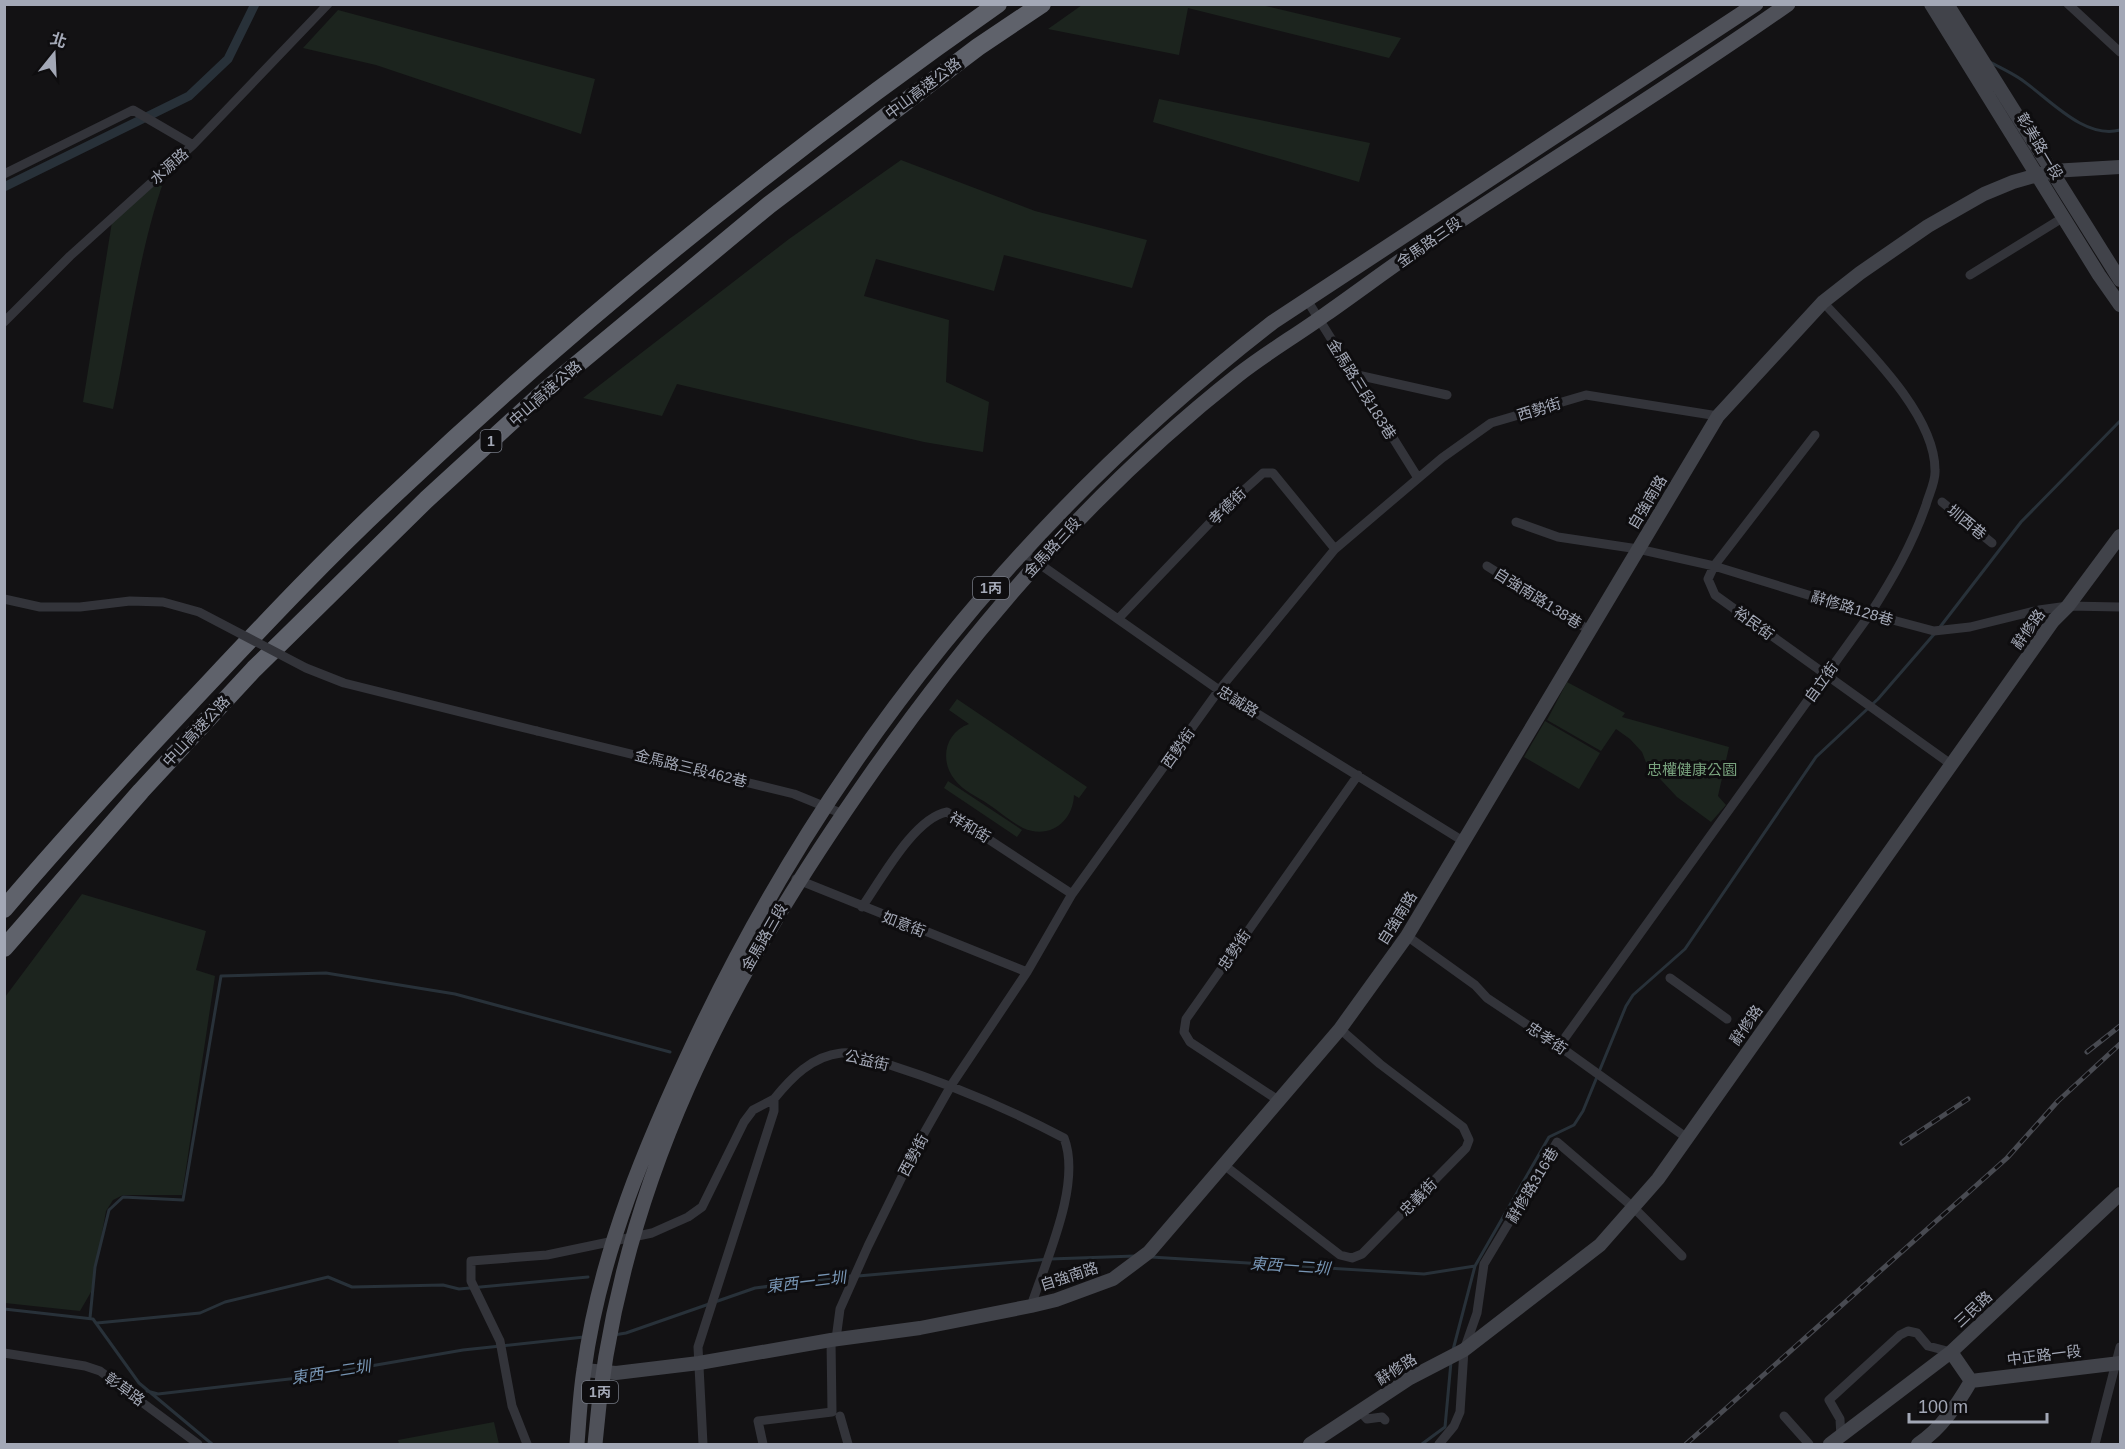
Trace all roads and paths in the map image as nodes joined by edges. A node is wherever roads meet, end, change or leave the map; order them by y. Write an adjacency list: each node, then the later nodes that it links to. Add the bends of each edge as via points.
1 (328, 4): 10 (street, 水源路)
2 (998, 4): 54 (highway, 中山高速公路 / 1, via 745,192 640,276 394,494 148,747)
3 (1042, 4): 56 (highway, 中山高速公路 / 1, via 978,46 769,205 545,392 427,499 254,669)
4 (1756, 4): 17 (main road, 金馬路三段 / 1丙)
5 (1788, 4): 20 (main road, 金馬路三段 / 1丙, via 1687,75 1442,232)
6 (1931, 4): 12 (street, 彰美路一段)
7 (1947, 4): 12 (street, 彰美路一段)
8 (2068, 4): 9 (street)
9 (2121, 52)
10 (193, 145): 13 (street, via 134,110); 21 (street, 水源路, via 70,256)
11 (2121, 167): 12 (street, 自強南路)
12 (2045, 173): 14 (street, 彰美路一段); 16 (street, 彰美路一段); 18 (street, 自強南路, via 1984,194 1928,226)
13 (4, 174)
14 (2064, 217): 15 (street); 19 (street, 彰美路一段)
15 (1970, 275)
16 (2121, 279)
17 (1307, 300): 20 (street, 金馬路三段183巷); 33 (main road, 金馬路三段 / 1丙, via 1200,379)
18 (1823, 302): 24 (street, 自強南路); 40 (street, 自立街, via 1907,396 1930,443 1936,470 1909,550)
19 (2121, 305)
20 (1319, 320): 22 (street, 金馬路三段183巷); 34 (main road, 金馬路三段 / 1丙, via 1242,372 1165,435 1114,481)
21 (4, 322)
22 (1353, 374): 23 (street); 26 (street, 金馬路三段183巷)
23 (1447, 395)
24 (1718, 416): 26 (street, 西勢街, via 1586,395 1491,423); 32 (street, 自強南路)
25 (1815, 435): 36 (street)
26 (1418, 478): 31 (street, 西勢街)
27 (1942, 502): 30 (street, 圳西巷)
28 (1516, 522): 32 (street, 辭修路128巷, via 1558,537)
29 (2121, 536): 38 (street, 辭修路)
30 (1992, 543)
31 (1335, 549): 41 (street, 孝德街, via 1274,473 1263,473 1225,507); 44 (street, 西勢街)
32 (1638, 549): 36 (street, 辭修路128巷); 42 (street, 自強南路)
33 (1021, 551): 34 (street, 忠誠路); 47 (main road, 金馬路三段 / 1丙, via 903,696)
34 (1035, 563): 41 (street, 忠誠路); 48 (main road, 金馬路三段 / 1丙, via 926,695)
35 (1486, 566): 42 (street, 自強南路138巷)
36 (1714, 566): 40 (street, 辭修路128巷); 43 (street, 裕民街, via 1708,579 1715,595)
37 (4, 599): 47 (street, 金馬路三段462巷, bridge, via 39,607 130,601 163,603 199,612 344,684 702,769)
38 (2068, 606): 39 (street, 辭修路128巷); 40 (street, 辭修路128巷, via 1934,631); 45 (street, 辭修路, via 2053,621)
39 (2121, 607)
40 (1870, 614): 43 (street, 自立街)
41 (1118, 619): 44 (street, 忠誠路)
42 (1589, 630): 49 (street, 自強南路)
43 (1826, 675): 45 (street, 裕民街); 62 (street, 自立街)
44 (1219, 690): 46 (street, 忠誠路); 52 (street, 西勢街)
45 (1952, 765): 66 (street, 辭修路)
46 (1358, 775): 49 (street, 忠誠路); 65 (street, 忠勢街, via 1186,1019 1184,1032 1190,1042)
47 (825, 805): 48 (street, 金馬路三段462巷); 50 (main road, 金馬路三段 / 1丙)
48 (843, 814): 51 (main road, 金馬路三段 / 1丙)
49 (1463, 841): 55 (street, 自強南路)
50 (783, 872): 51 (street, 如意街); 60 (main road, 金馬路三段 / 1丙)
51 (798, 880): 53 (street, 如意街); 60 (main road, 金馬路三段 / 1丙)
52 (1072, 894): 53 (street, 祥和街, via 947,812 938,813 920,825); 57 (street, 西勢街)
53 (862, 907): 57 (street, 如意街)
54 (4, 909)
55 (1407, 936): 61 (street, 自強南路); 62 (street, 忠孝街, via 1487,998)
56 (4, 948)
57 (1027, 972): 63 (street, 西勢街)
58 (1670, 978): 59 (street)
59 (1727, 1019)
60 (710, 1024): 70 (main road, 金馬路三段 / 1丙); 71 (main road, 金馬路三段 / 1丙, via 658,1119)
61 (1340, 1029): 65 (street, 自強南路); 67 (street, 忠義街, via 1463,1127 1469,1140 1466,1148 1362,1254 1352,1257 1340,1255)
62 (1559, 1046): 66 (street, 忠孝街)
63 (952, 1084): 64 (street, 公益街, via 842,1053 804,1068); 73 (street, 公益街, via 1064,1138 1069,1189); 74 (street, 西勢街, via 868,1246 840,1309)
64 (774, 1099): 70 (street, 公益街, via 753,1110 744,1122 702,1207 665,1229); 79 (street, via 774,1111 698,1347)
65 (1278, 1100): 67 (street, 自強南路)
66 (1688, 1138): 69 (street, 辭修路)
67 (1224, 1165): 73 (street, 自強南路, via 1149,1252 1113,1279)
68 (2121, 1194): 76 (street, 三民路)
69 (1634, 1208): 72 (street, 辭修路316巷); 78 (street, 辭修路, via 1600,1245); 78 (street, 辭修路316巷, via 1557,1142 1484,1264 1478,1313)
70 (631, 1238): 71 (street, 公益街); 82 (main road, 金馬路三段 / 1丙)
71 (614, 1240): 81 (main road, 金馬路三段 / 1丙); 91 (street, 公益街, via 547,1255 471,1261 471,1281 500,1341 512,1406)
72 (1682, 1256)
73 (1031, 1306): 74 (street, 自強南路, via 920,1328)
74 (834, 1339): 79 (street, 自強南路); 85 (street, 西勢街)
75 (2121, 1347): 80 (street)
76 (1951, 1352): 83 (street); 89 (street, 三民路); 89 (street, via 1928,1346 1917,1334 1908,1331 1900,1335 1829,1400 1839,1419)
77 (4, 1353): 90 (street, 彰草路, via 100,1371)
78 (1456, 1354): 84 (street, 辭修路); 98 (street, via 1460,1412)
79 (699, 1363): 82 (street, 自強南路); 94 (street)
80 (2119, 1363): 83 (street, 中正路一段); 101 (street)
81 (584, 1370): 82 (street, 自強南路); 92 (main road, 金馬路三段 / 1丙)
82 (603, 1372): 93 (main road, 金馬路三段 / 1丙)
83 (1971, 1381): 88 (street)
84 (1360, 1411): 87 (street, via 1368,1419); 97 (street, 辭修路)
85 (836, 1414): 95 (street, via 758,1421); 96 (street, 西勢街)
86 (1784, 1416): 99 (street)
87 (1385, 1420)
88 (1933, 1440): 100 (street)
89 (1839, 1443)
90 (198, 1444)
91 (527, 1444)
92 (577, 1444)
93 (595, 1444)
94 (703, 1444)
95 (763, 1444)
96 (848, 1444)
97 (1310, 1444)
98 (1439, 1444)
99 (1809, 1444)
100 (1918, 1444)
101 (2095, 1444)

